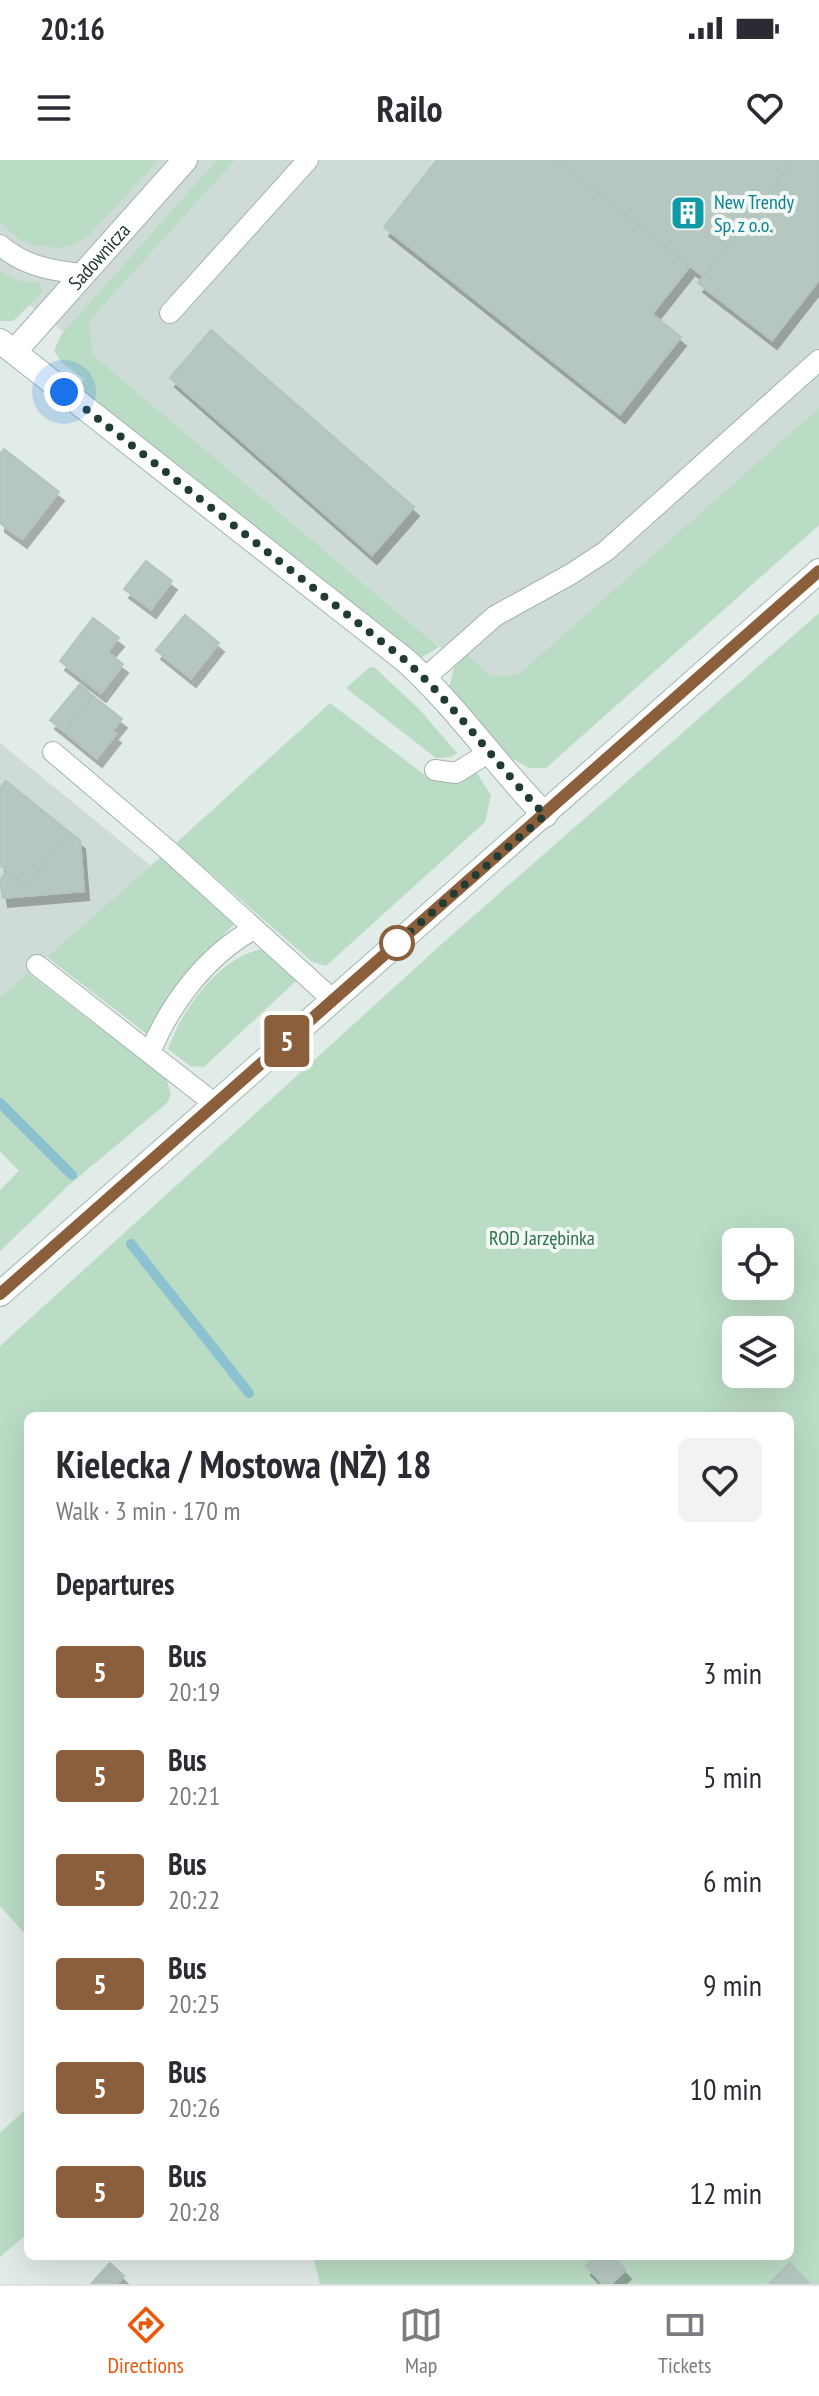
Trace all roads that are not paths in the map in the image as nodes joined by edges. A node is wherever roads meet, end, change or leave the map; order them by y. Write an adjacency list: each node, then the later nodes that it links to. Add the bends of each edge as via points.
1 (185, 160): 4 (main road, Sadownicza)
2 (297, 164): 5 (lane)
3 (0, 245): 4 (lane, via 30,264)
4 (84, 274): 6 (main road, Sadownicza)
5 (170, 313)
6 (7, 347): 9 (main road)
7 (819, 360): 9 (lane, via 606,551 495,616)
8 (819, 571): 13 (main road)
9 (425, 678): 11 (main road)
10 (53, 752): 14 (lane)
11 (488, 753): 12 (lane, via 456,773); 13 (main road)
12 (435, 770)
13 (545, 815): 16 (main road)
14 (254, 929): 16 (lane); 17 (lane, via 239,937 173,1004)
15 (37, 965): 17 (lane)
16 (333, 1000): 18 (main road)
17 (150, 1053): 18 (lane)
18 (215, 1104): 19 (main road)
19 (0, 1294)

